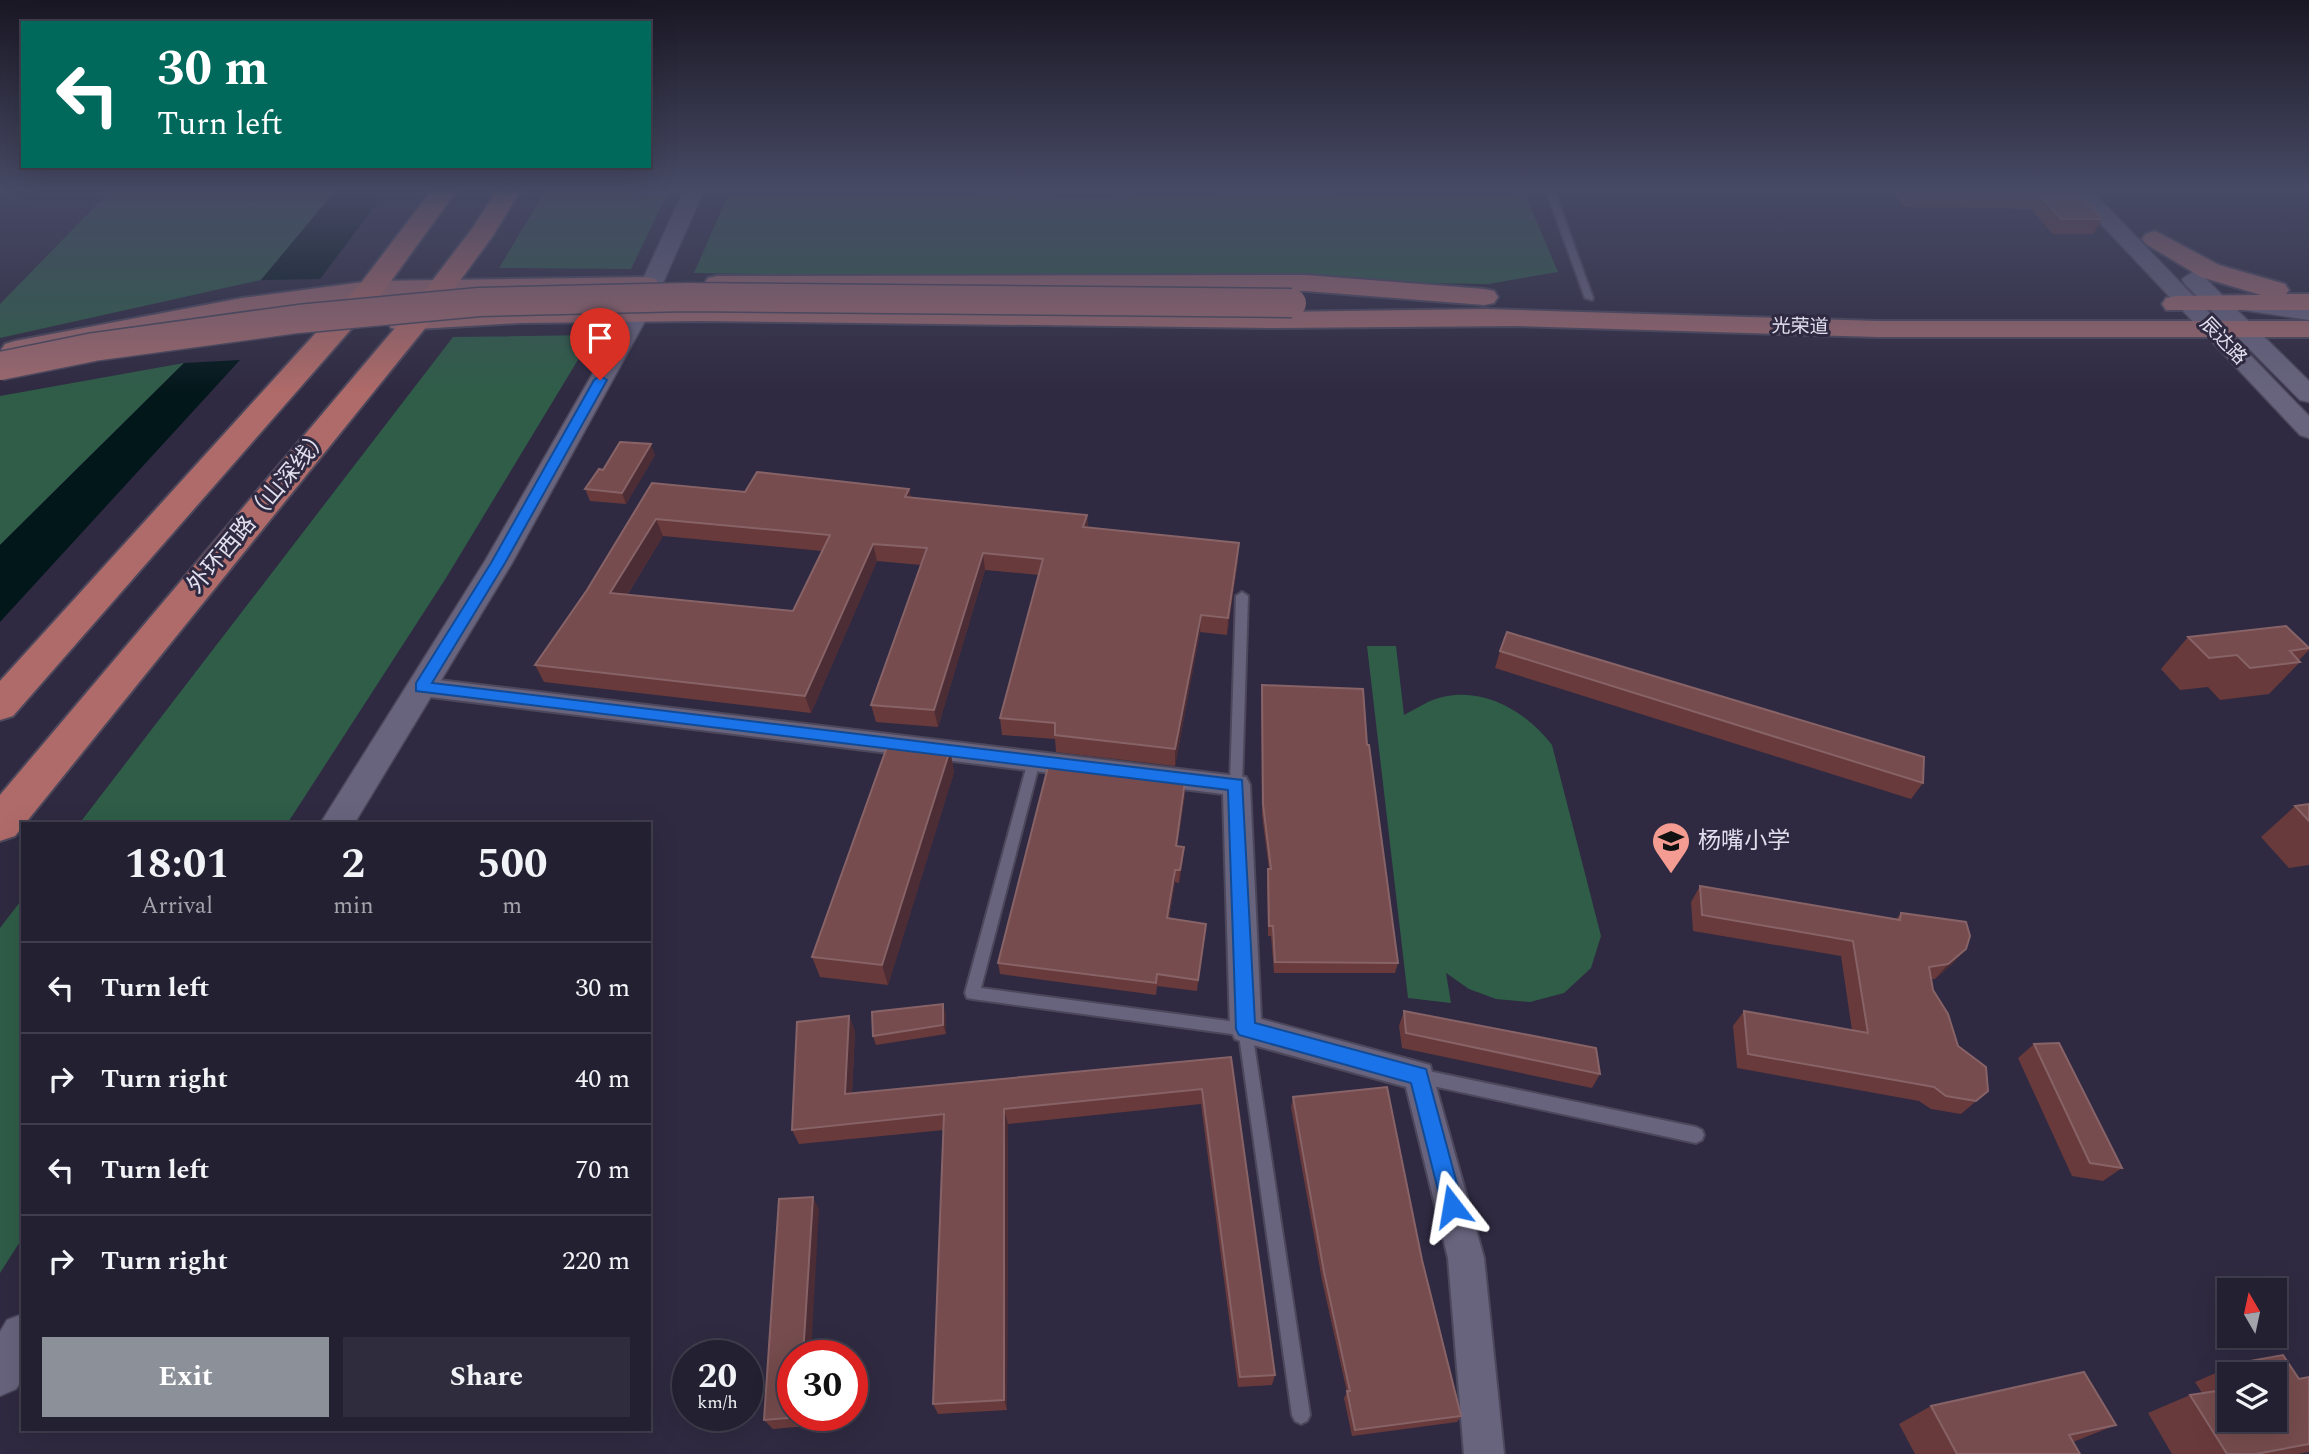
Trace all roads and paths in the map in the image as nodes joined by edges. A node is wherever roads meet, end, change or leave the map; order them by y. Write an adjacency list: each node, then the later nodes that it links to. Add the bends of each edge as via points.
1 (394, 258): 10 (highway)
2 (461, 258): 9 (highway, 外环西路（山深线）)
3 (663, 258): 8 (street)
4 (1575, 258): 13 (lane)
5 (2149, 258): 16 (street, 辰达路)
6 (2171, 258): 16 (street, 辰达路)
7 (2185, 258): 11 (main road, via 2232,280 2273,290)
8 (651, 285): 9 (main road); 12 (main road, via 1306,283); 17 (street)
9 (441, 286): 10 (main road); 20 (highway, 外环西路（山深线）)
10 (371, 289): 21 (highway); 23 (main road, via 242,306)
11 (2309, 290)
12 (1484, 297): 13 (main road, 光荣道); 15 (main road)
13 (1589, 298): 16 (main road, 光荣道)
14 (2309, 302): 16 (main road, 光荣道)
15 (1292, 303): 19 (main road, 光荣道); 24 (main road, bridge, via 701,297 479,302 298,319 94,347)
16 (2218, 311): 18 (street); 19 (main road, 光荣道, via 1878,329); 22 (main road, 光荣道); 26 (street, 辰达路); 27 (street, 辰达路)
17 (639, 312): 19 (main road); 20 (main road); 29 (street, via 498,563)
18 (2309, 313)
19 (1511, 319)
20 (416, 321): 21 (main road); 34 (highway, 外环西路（山深线）)
21 (337, 328): 25 (main road, via 140,349); 30 (highway)
22 (2309, 329)
23 (0, 354)
24 (0, 366)
25 (0, 377)
26 (2309, 395)
27 (2309, 430)
28 (1242, 596): 32 (lane)
29 (422, 687): 31 (street); 33 (street)
30 (0, 706)
31 (1034, 761): 32 (street); 35 (lane, via 972,993)
32 (1236, 785): 35 (street)
33 (339, 822)
34 (0, 824)
35 (1246, 1029): 36 (street); 40 (lane)
36 (1419, 1076): 37 (lane); 41 (street, via 1465,1258)
37 (1696, 1135)
38 (21, 1339): 39 (street)
39 (0, 1373)
40 (1301, 1415)
41 (1484, 1454)

